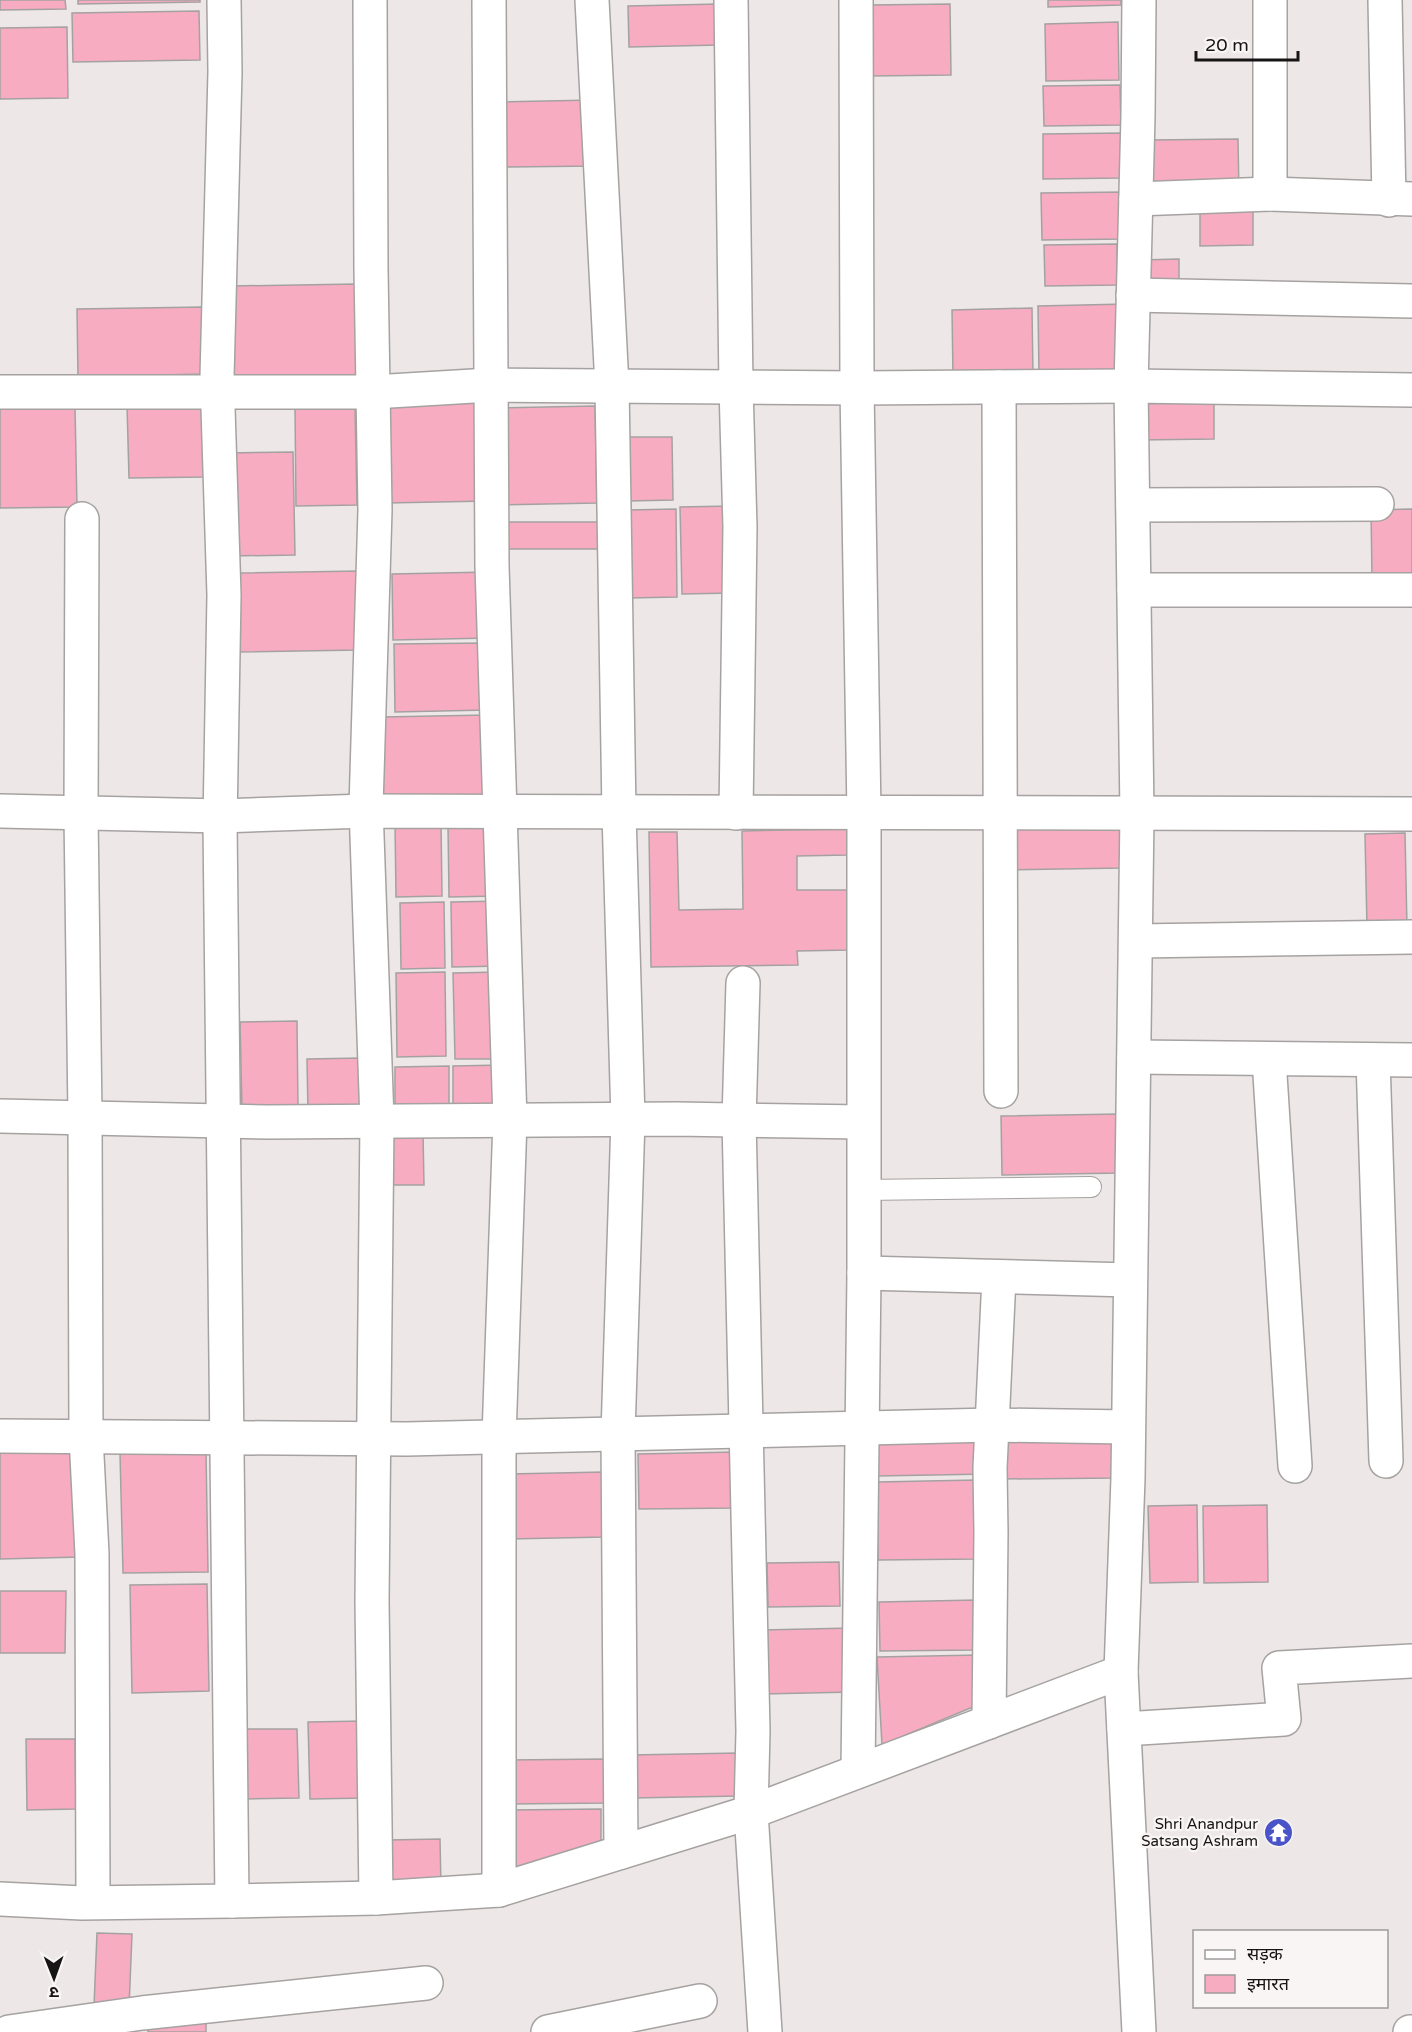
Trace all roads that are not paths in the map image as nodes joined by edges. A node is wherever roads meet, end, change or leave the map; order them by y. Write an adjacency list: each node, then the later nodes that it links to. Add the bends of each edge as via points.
1 (224, 0): 22 (street)
2 (370, 0): 24 (street)
3 (489, 0): 15 (street)
4 (592, 0): 16 (street)
5 (731, 0): 18 (street)
6 (856, 0): 20 (street)
7 (1139, 0): 11 (street)
8 (1270, 0): 10 (street)
9 (1385, 0): 12 (street)
10 (1270, 195): 11 (street); 12 (street)
11 (1136, 199): 13 (street)
12 (1400, 199)
13 (1133, 295): 14 (street); 17 (street)
14 (1412, 301)
15 (490, 385): 16 (street); 24 (street); 32 (street)
16 (612, 386): 18 (street); 33 (street)
17 (1131, 386): 19 (street); 21 (street); 26 (street)
18 (736, 387): 20 (street); 34 (street, via 740,526)
19 (999, 387): 20 (street); 37 (street)
20 (856, 388): 36 (street)
21 (1412, 390)
22 (218, 391): 23 (street); 24 (street); 40 (street, via 224,595)
23 (0, 392)
24 (373, 392): 30 (street, via 375,510)
25 (1377, 504): 26 (street)
26 (1133, 505): 28 (street)
27 (82, 519): 35 (street)
28 (1134, 590): 29 (street); 38 (street)
29 (1412, 590)
30 (366, 811): 32 (street); 40 (street); 54 (street)
31 (0, 812): 35 (street)
32 (501, 812): 33 (street); 52 (street)
33 (619, 813): 34 (street); 51 (street)
34 (736, 813): 36 (street)
35 (81, 814): 40 (street); 50 (street)
36 (864, 814): 37 (street); 56 (street)
37 (1000, 814): 38 (street); 48 (street)
38 (1137, 814): 39 (street); 42 (street)
39 (1412, 814)
40 (220, 816): 55 (street)
41 (1412, 937): 42 (street)
42 (1136, 941): 44 (street)
43 (743, 983): 53 (street)
44 (1134, 1057): 45 (street); 61 (street)
45 (1269, 1059): 46 (street); 73 (street)
46 (1373, 1060): 47 (street); 72 (street)
47 (1412, 1060)
48 (1001, 1091)
49 (0, 1116): 50 (street)
50 (85, 1117): 55 (street); 68 (street)
51 (628, 1119): 52 (street); 53 (street); 66 (street)
52 (510, 1120): 54 (street); 69 (street)
53 (739, 1120): 56 (street); 65 (street)
54 (377, 1121): 55 (street); 71 (street)
55 (223, 1122): 70 (street)
56 (863, 1122): 58 (street)
57 (1091, 1187): 58 (lane)
58 (863, 1190): 59 (street)
59 (864, 1273): 60 (street); 64 (street)
60 (999, 1277): 61 (street); 62 (street)
61 (1130, 1280): 63 (street)
62 (992, 1425): 63 (street); 64 (street); 76 (street)
63 (1128, 1427): 75 (street)
64 (860, 1428): 65 (street); 78 (street)
65 (747, 1431): 66 (street); 79 (street)
66 (618, 1434): 69 (street); 80 (street)
67 (0, 1436): 68 (street)
68 (86, 1436): 70 (street); 85 (street, via 92,1554)
69 (499, 1437): 71 (street); 81 (street)
70 (227, 1438): 71 (street); 84 (street)
71 (372, 1439): 82 (street)
72 (1386, 1461)
73 (1295, 1466)
74 (1412, 1661): 77 (street, via 1279,1668 1284,1719)
75 (1121, 1672): 76 (street); 77 (street)
76 (988, 1722): 78 (street)
77 (1124, 1729): 91 (street)
78 (858, 1771): 79 (street)
79 (751, 1812): 80 (street); 90 (street)
80 (621, 1852): 81 (street)
81 (499, 1890): 82 (street)
82 (376, 1898): 84 (street)
83 (0, 1899): 85 (street)
84 (232, 1901): 85 (street)
85 (93, 1902)
86 (426, 1983): 88 (street, via 142,2013)
87 (700, 2001): 89 (street)
88 (9, 2032)
89 (548, 2032)
90 (765, 2032)
91 (1139, 2032)

